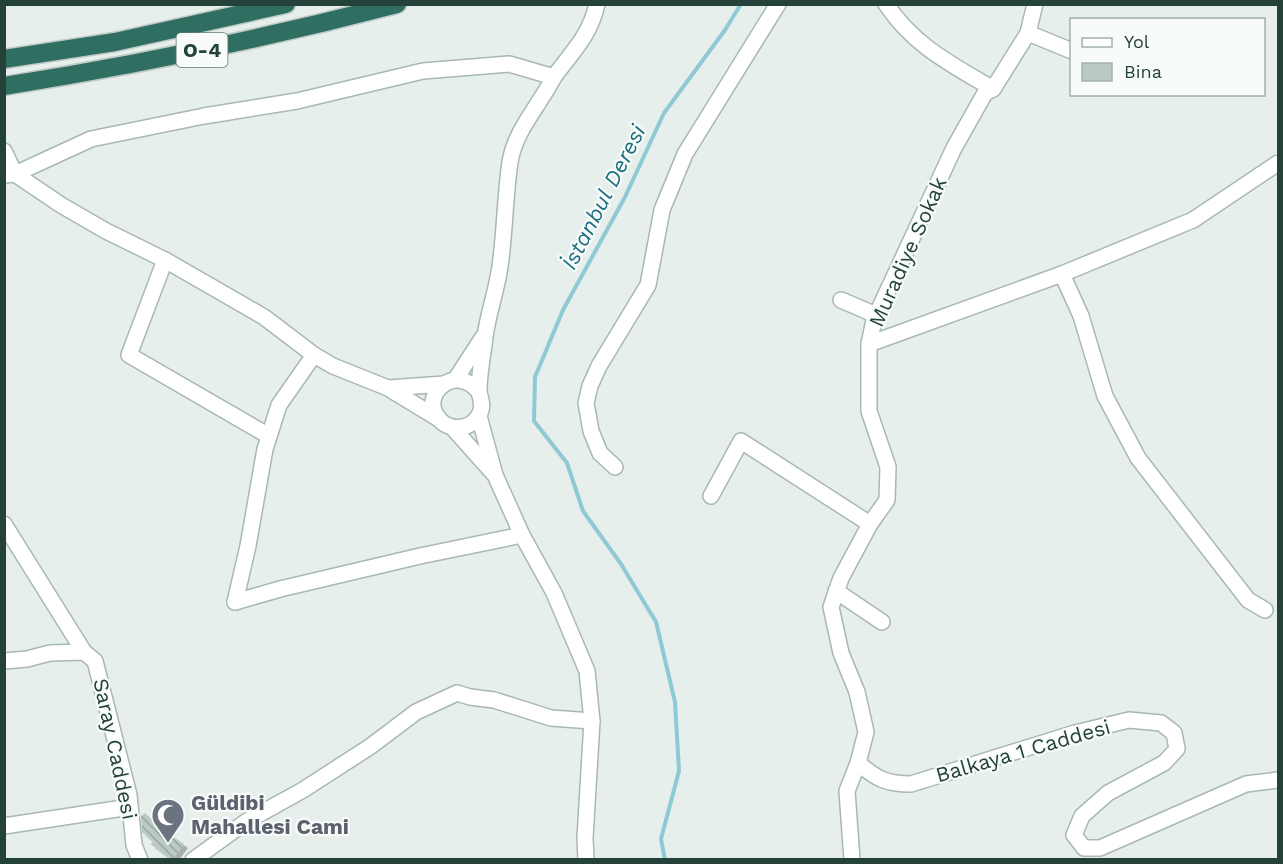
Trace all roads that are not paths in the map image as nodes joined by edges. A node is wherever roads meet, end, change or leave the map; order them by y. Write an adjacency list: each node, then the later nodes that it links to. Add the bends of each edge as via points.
1 (286, 4): 8 (highway, O-4)
2 (397, 4): 13 (highway, O-4, via 306,28 125,66)
3 (597, 4): 12 (street, via 584,38)
4 (778, 4): 31 (street, via 685,154 662,210 648,285 590,386 586,403 591,431 600,453)
5 (886, 4): 14 (street, via 927,49)
6 (1035, 4): 7 (street, Muradiye Sokak)
7 (1028, 33): 10 (street); 14 (street, Muradiye Sokak)
8 (116, 42): 9 (highway); 11 (highway, O-4)
9 (4, 51)
10 (1070, 51)
11 (4, 59)
12 (554, 77): 17 (street, via 509,64 423,71 297,100 91,139); 22 (street, via 520,132 511,159 500,267)
13 (4, 86)
14 (993, 89): 21 (street, Muradiye Sokak, via 985,93 954,148)
15 (4, 151): 17 (street)
16 (1278, 163): 19 (street, via 1193,220)
17 (10, 175): 18 (street)
18 (165, 260): 24 (street, via 264,317); 30 (street, via 129,355)
19 (1062, 274): 23 (street); 38 (street, via 1081,316 1105,396 1138,458 1248,600)
20 (841, 300): 21 (street)
21 (876, 315): 23 (street, Muradiye Sokak)
22 (485, 335): 25 (street); 27 (street)
23 (869, 344): 35 (street, Muradiye Sokak, via 869,411 888,467 887,500)
24 (314, 355): 26 (street); 30 (street, via 279,405)
25 (449, 382): 26 (street); 27 (street, via 468,381); 29 (street, via 434,397 435,412)
26 (388, 388): 29 (street)
27 (479, 392): 28 (street)
28 (479, 416): 29 (street, via 468,426); 32 (street)
29 (445, 423): 32 (street)
30 (269, 436): 36 (street, via 235,602)
31 (615, 467)
32 (495, 475): 36 (street)
33 (711, 496): 35 (street, via 741,441)
34 (4, 524): 40 (street)
35 (870, 524): 37 (street, Muradiye Sokak)
36 (522, 535): 42 (street, via 554,593 586,671)
37 (836, 591): 39 (street); 43 (street, Muradiye Sokak, via 831,607 866,732)
38 (1265, 610)
39 (882, 622)
40 (84, 652): 41 (street, Saray Caddesi); 45 (street, Saray Caddesi, via 95,661)
41 (4, 661)
42 (592, 721): 48 (street, via 551,718 457,693 416,712 371,746 247,821); 49 (street)
43 (858, 763): 44 (street, Balkaya 1 Caddesi, via 875,777 894,784 911,784 1075,733 1129,720 1161,723 1174,733 1177,748 1164,763 1108,793 1082,816 1074,835 1084,848 1100,848 1246,784); 50 (street, Muradiye Sokak, via 847,791)
44 (1278, 780)
45 (130, 807): 46 (street); 47 (street, Saray Caddesi, via 134,845)
46 (4, 826)
47 (140, 860)
48 (194, 860)
49 (586, 860)
50 (852, 860)

